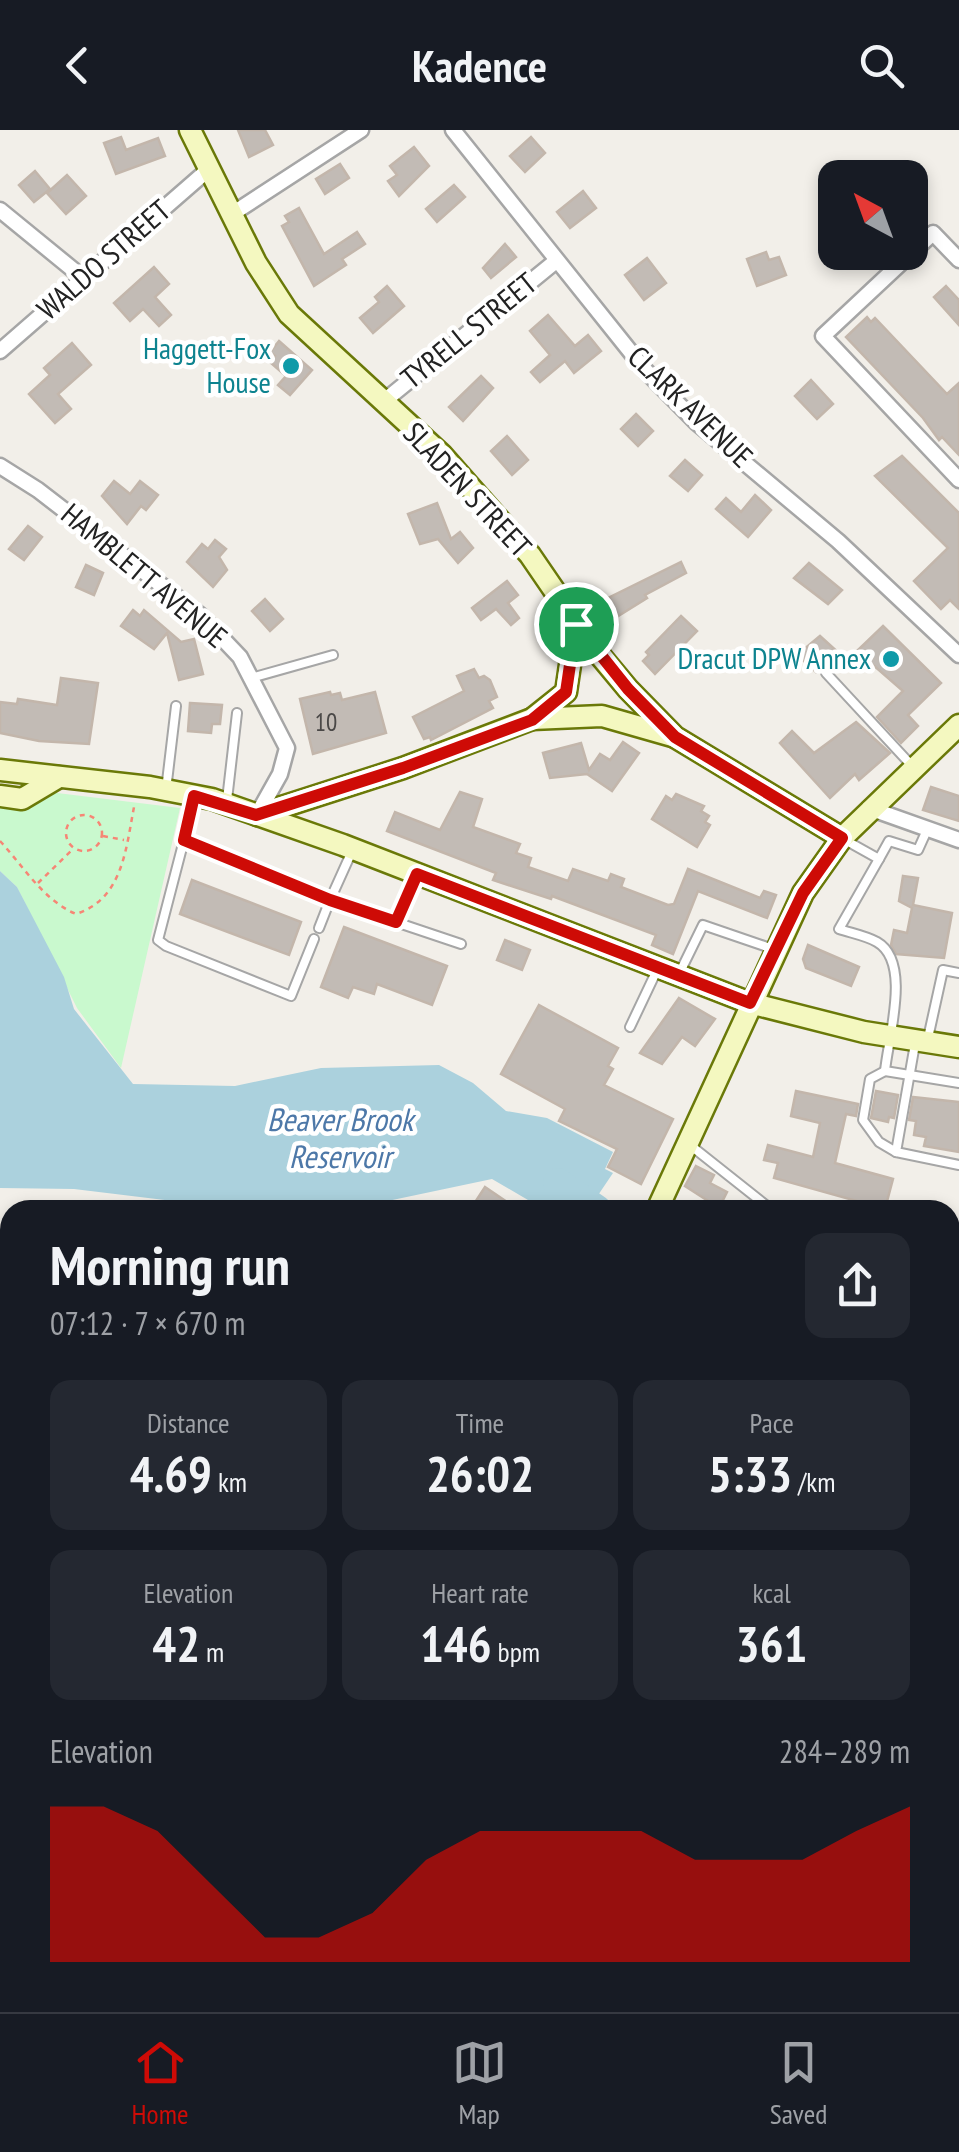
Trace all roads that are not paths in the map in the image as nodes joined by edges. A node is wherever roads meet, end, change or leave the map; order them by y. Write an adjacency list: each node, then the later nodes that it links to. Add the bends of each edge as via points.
1 (190, 130): 4 (main road, SLADEN STREET)
2 (361, 130): 6 (street)
3 (453, 130): 8 (street, CLARK AVENUE)
4 (209, 170): 6 (main road, SLADEN STREET); 9 (street, WALDO STREET)
5 (0, 210): 9 (street)
6 (232, 214): 11 (main road, SLADEN STREET, via 289,314)
7 (959, 260): 13 (street, via 934,232 824,336)
8 (556, 261): 11 (street, TYRELL STREET); 16 (street, CLARK AVENUE, via 697,423 838,541)
9 (82, 277): 10 (street, WALDO STREET)
10 (0, 351)
11 (383, 402): 14 (main road, SLADEN STREET, via 442,455 530,555)
12 (0, 466): 18 (street, HAMBLETT AVENUE, via 200,615 240,656)
13 (959, 480)
14 (576, 624): 21 (main road, via 566,692); 23 (main road, SLADEN STREET)
15 (333, 655): 18 (lane)
16 (959, 655)
17 (826, 673): 24 (lane)
18 (251, 678): 32 (street, HAMBLETT AVENUE, via 287,748)
19 (176, 706): 27 (lane)
20 (237, 713): 30 (lane)
21 (532, 720): 23 (main road, via 602,716); 32 (main road)
22 (959, 726): 24 (main road)
23 (675, 737): 34 (main road, SLADEN STREET)
24 (914, 768): 31 (main road)
25 (0, 770): 26 (main road)
26 (59, 777): 27 (main road); 28 (main road, via 22,798)
27 (166, 790): 29 (main road)
28 (0, 796)
29 (194, 796): 30 (main road); 35 (lane)
30 (227, 804): 32 (main road)
31 (870, 808): 33 (street); 34 (main road)
32 (256, 815): 37 (main road)
33 (928, 829): 36 (street); 38 (lane, via 918,850 889,842)
34 (842, 838): 38 (lane); 45 (main road, via 803,893)
35 (184, 840): 40 (lane); 43 (lane, via 158,940 291,996)
36 (959, 840)
37 (353, 849): 39 (main road); 40 (lane)
38 (879, 859): 50 (lane, via 839,929 880,943 894,962 897,996)
39 (417, 874): 41 (lane); 46 (main road)
40 (330, 900): 41 (lane); 42 (lane)
41 (396, 922): 44 (lane)
42 (318, 928)
43 (314, 938)
44 (461, 944)
45 (776, 950): 46 (lane, via 703,926); 48 (main road)
46 (668, 972): 48 (main road); 49 (lane)
47 (959, 973): 51 (lane, via 943,970)
48 (750, 1003): 50 (main road); 56 (main road)
49 (630, 1028)
50 (888, 1036): 51 (main road); 53 (lane)
51 (922, 1041): 52 (main road); 54 (lane)
52 (959, 1047)
53 (885, 1071): 54 (lane); 57 (lane, via 870,1079 863,1120)
54 (908, 1075): 55 (lane); 57 (lane)
55 (959, 1083)
56 (687, 1142): 59 (main road); 60 (lane)
57 (896, 1152): 58 (lane)
58 (959, 1165)
59 (662, 1200)
60 (760, 1200)

